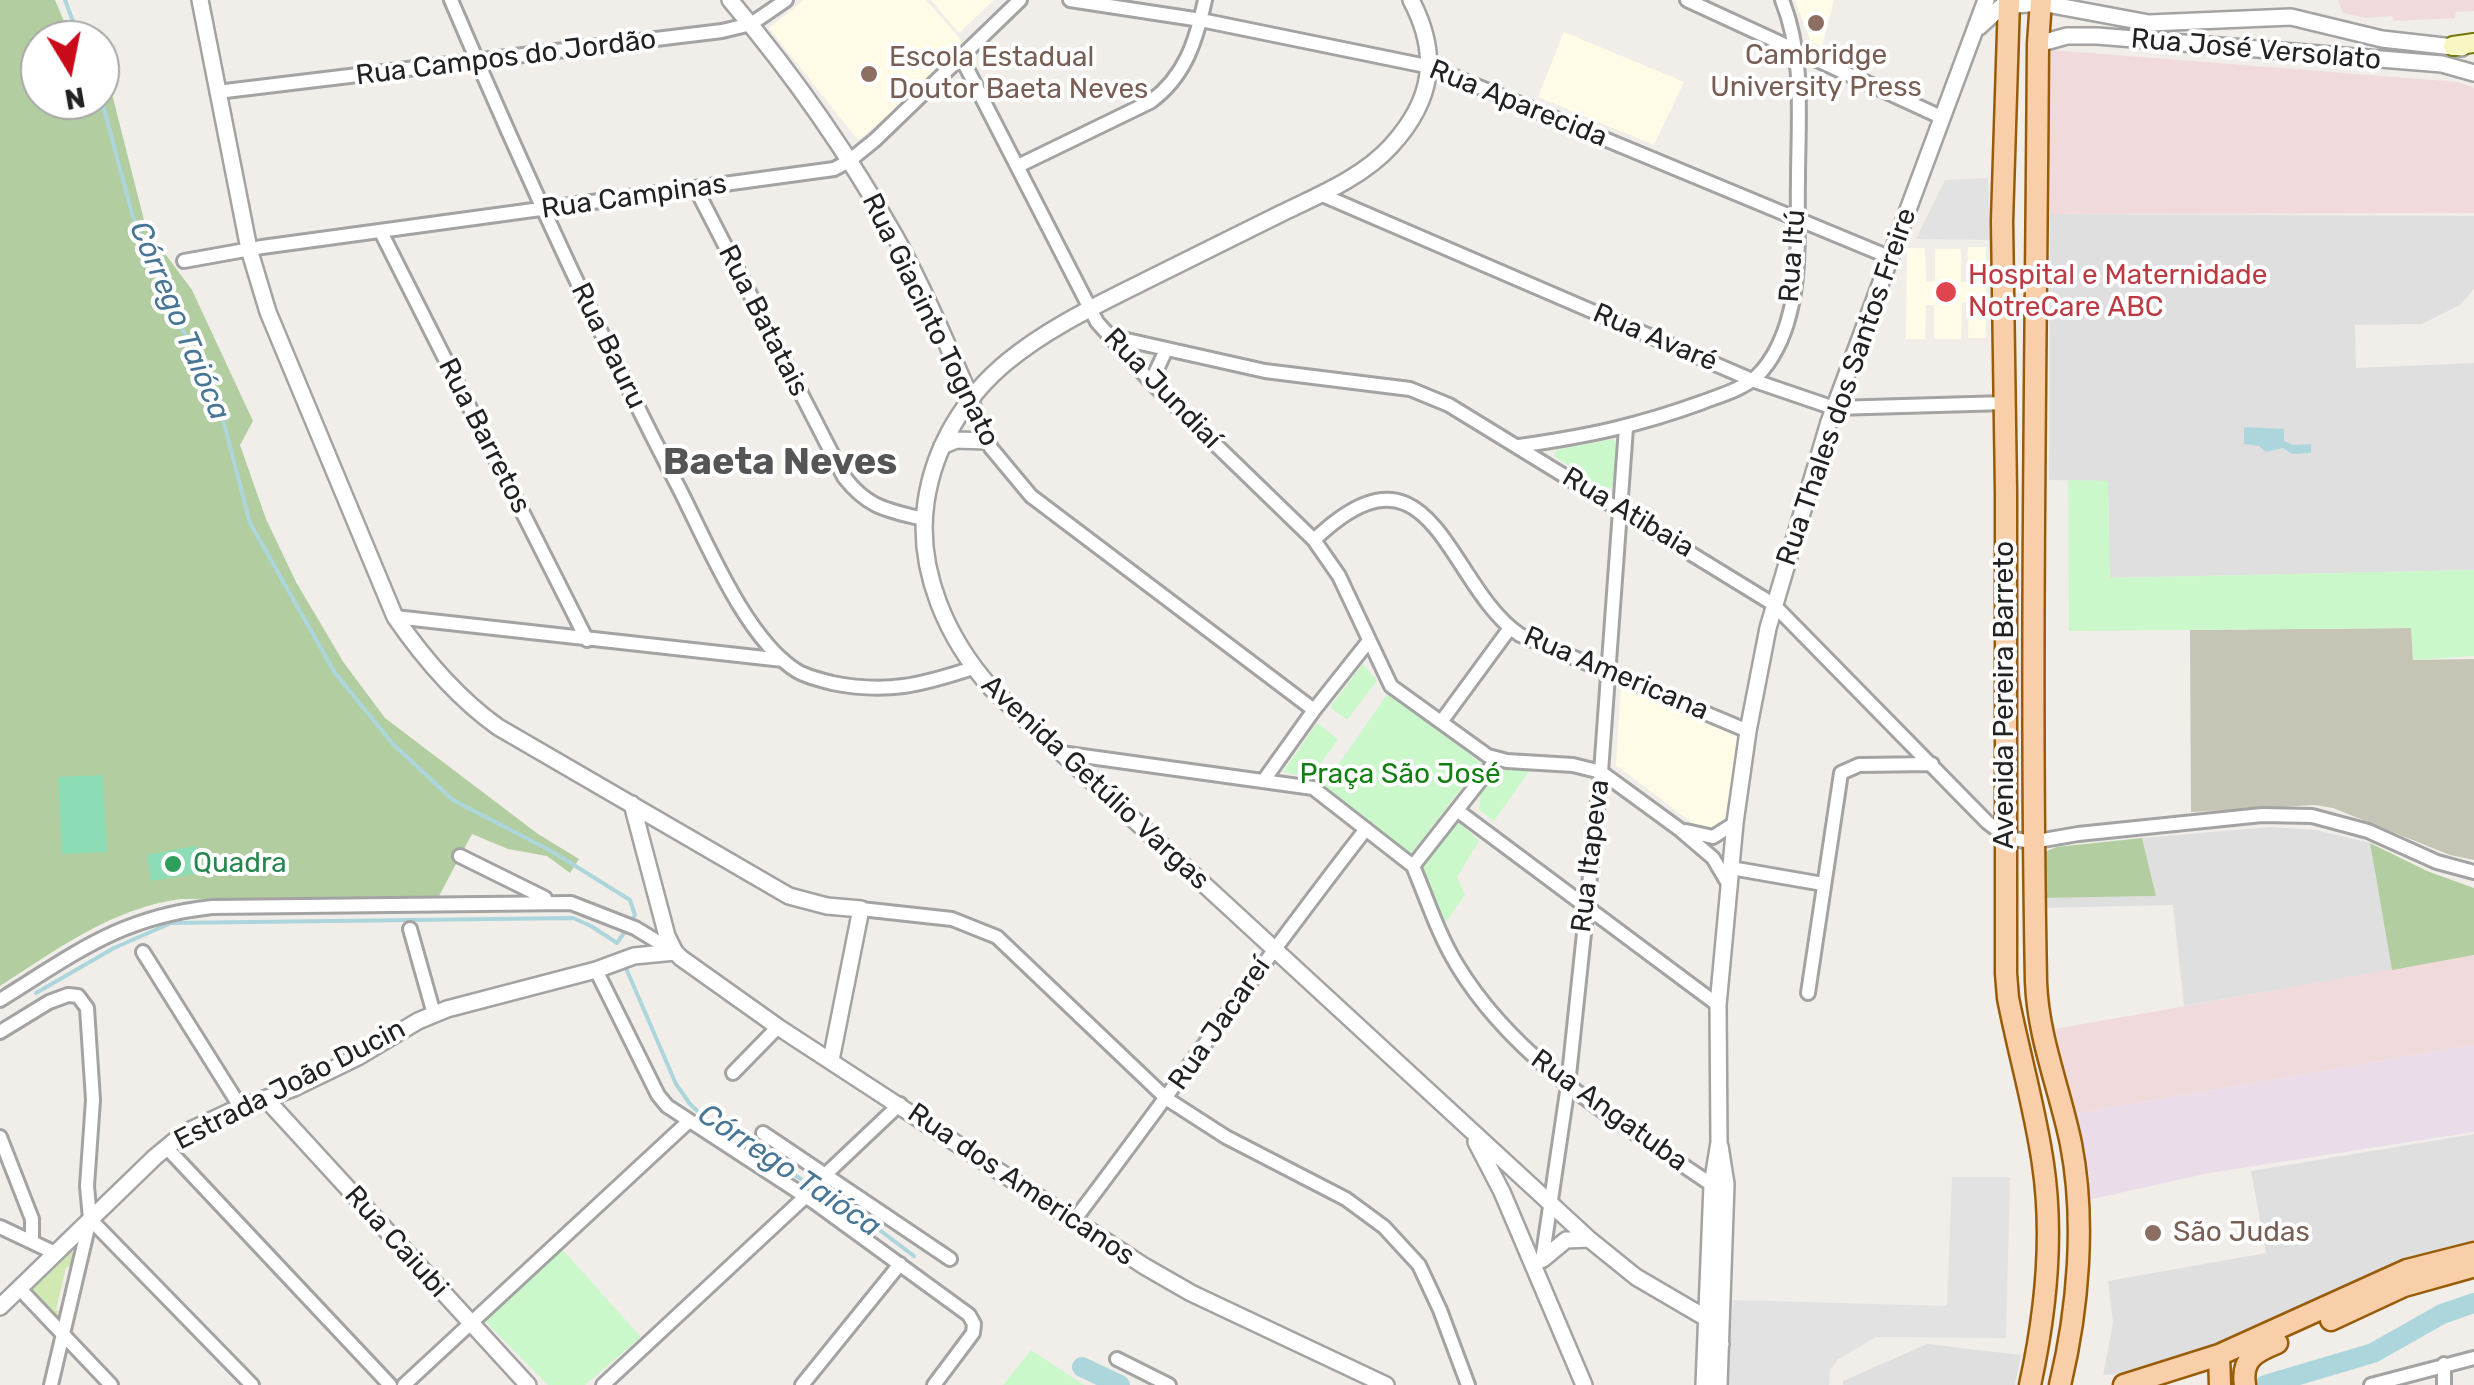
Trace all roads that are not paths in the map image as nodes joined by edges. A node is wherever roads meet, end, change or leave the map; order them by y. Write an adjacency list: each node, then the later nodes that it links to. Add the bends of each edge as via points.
1 (200, 0): 30 (street)
2 (450, 0): 27 (street, Rua Bauru)
3 (730, 0): 17 (street, Rua Giacinto Tognato)
4 (786, 0): 17 (street, Rua Campos do Jordão)
5 (1020, 0): 26 (street, Rua Campinas)
6 (1070, 0): 12 (street, Rua Aparecida)
7 (1205, 0): 16 (street)
8 (1410, 0): 28 (street)
9 (1687, 0): 25 (street)
10 (1782, 0): 25 (street, Rua Itú)
11 (1986, 0): 19 (street, Rua Thales dos Santos Freire)
12 (1103, 2): 16 (street, Rua Aparecida)
13 (2008, 2): 14 (street, Rua José Versolato); 19 (street); 48 (main road, Avenida Pereira Barreto, via 2002,176)
14 (2041, 2): 15 (street, Rua José Versolato, via 2132,22); 20 (main road, Avenida Pereira Barreto)
15 (2257, 17): 18 (street, Rua José Versolato); 22 (street, via 2205,31)
16 (1200, 20): 28 (street, Rua Aparecida); 33 (street, via 1181,74 1166,91)
17 (751, 24): 27 (street, Rua Campos do Jordão); 32 (street, Rua Giacinto Tognato)
18 (2330, 25): 21 (street, Rua José Versolato, via 2392,41); 24 (street)
19 (1973, 34): 31 (street, Rua Thales dos Santos Freire)
20 (2038, 44): 22 (street, Rua José Versolato, via 2082,36); 75 (main road, Avenida Pereira Barreto)
21 (2454, 46): 23 (main road)
22 (2203, 47): 24 (street, Rua José Versolato)
23 (2474, 47)
24 (2329, 50): 29 (street, Rua José Versolato)
25 (1797, 52): 31 (street); 37 (street, Rua Itú)
26 (960, 57): 32 (street, Rua Campinas); 33 (street, Rua Jundiaí)
27 (477, 62): 30 (street, Rua Campos do Jordão); 36 (street, Rua Bauru)
28 (1431, 67): 35 (street, Avenida Getúlio Vargas, via 1413,118 1390,147); 37 (street, Rua Aparecida)
29 (2474, 73)
30 (217, 92): 39 (street)
31 (1941, 118): 40 (street, Rua Thales dos Santos Freire)
32 (849, 162): 34 (street, Rua Campinas, via 818,173); 47 (street, Rua Giacinto Tognato, via 898,242)
33 (1018, 166): 42 (street, Rua Jundiaí)
34 (696, 189): 36 (street, Rua Campinas); 55 (street, Rua Batatais, via 844,477 869,503)
35 (1320, 194): 42 (street, Avenida Getúlio Vargas); 45 (street, Rua Avaré)
36 (542, 210): 38 (street, Rua Campinas); 62 (street, Rua Bauru, via 730,588)
37 (1797, 217): 40 (street, Rua Aparecida); 45 (street, Rua Itú, via 1789,318)
38 (382, 232): 39 (street, Rua Campinas); 60 (street, Rua Barretos)
39 (249, 249): 41 (street, Rua Campinas); 58 (street, via 268,312)
40 (1889, 258): 49 (street, Rua Thales dos Santos Freire)
41 (184, 261)
42 (1089, 309): 43 (street, Rua Jundiaí); 47 (street, Avenida Getúlio Vargas, via 1044,334)
43 (1109, 336): 44 (street, Rua Atibaia); 46 (street, Rua Jundiaí)
44 (1166, 350): 46 (street); 53 (street, Rua Atibaia, via 1265,371 1410,388)
45 (1752, 380): 49 (street, Rua Avaré); 50 (street)
46 (1150, 382): 56 (street, Rua Jundiaí)
47 (970, 397): 51 (street, Rua Giacinto Tognato); 52 (street, Avenida Getúlio Vargas)
48 (2006, 403): 49 (street, Rua Avaré); 80 (main road, Avenida Pereira Barreto)
49 (1834, 408): 57 (street, Rua Thales dos Santos Freire)
50 (1626, 428): 53 (street); 54 (street, Rua Itapeva)
51 (988, 440): 52 (street); 65 (street, Rua Giacinto Tognato, via 1031,496)
52 (942, 446): 55 (street, Avenida Getúlio Vargas)
53 (1519, 446): 54 (street, Rua Atibaia)
54 (1620, 508): 57 (street, Rua Atibaia); 64 (street, Rua Itapeva)
55 (923, 519): 63 (street, Avenida Getúlio Vargas, via 928,570 954,640)
56 (1314, 540): 59 (street, Rua Americana, via 1359,504 1409,506 1434,523); 61 (street, Rua Jundiaí, via 1339,576)
57 (1773, 604): 67 (street, Rua Thales dos Santos Freire); 70 (street, Rua Atibaia)
58 (395, 616): 60 (street); 73 (street, via 476,712)
59 (1510, 628): 64 (street, Rua Americana); 66 (street)
60 (587, 640): 62 (street)
61 (1368, 642): 65 (street); 66 (street, via 1391,686)
62 (784, 660): 63 (street, Rua Bauru, via 821,680 883,690)
63 (973, 668): 68 (street, Avenida Getúlio Vargas)
64 (1608, 671): 67 (street, Rua Americana); 71 (street, Rua Itapeva)
65 (1314, 710): 72 (street)
66 (1441, 722): 69 (street)
67 (1748, 731): 76 (street, Rua Thales dos Santos Freire)
68 (1061, 753): 72 (street); 93 (street, Avenida Getúlio Vargas)
69 (1497, 759): 71 (street); 74 (street)
70 (1932, 764): 80 (street, Rua Atibaia); 86 (street, via 1844,770)
71 (1601, 772): 78 (street); 88 (street, Rua Itapeva)
72 (1264, 780): 77 (street, via 1313,788)
73 (632, 804): 89 (street, via 789,896); 90 (street)
74 (1458, 811): 83 (street); 88 (street)
75 (2032, 819): 79 (street); 81 (main road, Avenida Pereira Barreto)
76 (1736, 823): 78 (street, via 1713,837); 85 (street, Rua Thales dos Santos Freire)
77 (1366, 829): 83 (street); 93 (street, Rua Jacareí)
78 (1679, 829): 85 (street)
79 (2078, 834): 81 (street); 84 (street, via 2312,816)
80 (2004, 836): 81 (street); 160 (main road, Avenida Pereira Barreto, via 2008,998 2040,1147 2048,1223 2044,1320)
81 (2032, 842): 142 (main road, Avenida Pereira Barreto, via 2039,1011 2072,1147 2078,1215)
82 (460, 856): 87 (street)
83 (1414, 866): 106 (street, Rua Angatuba, via 1448,950 1477,995 1527,1052)
84 (2474, 872)
85 (1730, 876): 86 (street); 100 (street, Rua Thales dos Santos Freire)
86 (1823, 884): 98 (street)
87 (552, 901): 92 (street, via 582,906); 99 (street, via 170,911 94,941)
88 (1585, 908): 100 (street); 106 (street, Rua Itapeva)
89 (862, 909): 104 (street); 108 (street, via 952,919 997,937)
90 (660, 912): 92 (street); 95 (street)
91 (410, 928): 101 (street)
92 (653, 937): 95 (street); 96 (street, Estrada João Ducin)
93 (1273, 949): 108 (street, Rua Jacareí); 112 (street, Avenida Getúlio Vargas)
94 (143, 952): 110 (street)
95 (675, 952): 96 (street, Estrada João Ducin); 102 (street, Rua dos Americanos)
96 (627, 958): 97 (street, Estrada João Ducin)
97 (596, 970): 101 (street, Estrada João Ducin); 111 (street, via 658,1095)
98 (1808, 993)
99 (0, 1000)
100 (1718, 1004): 117 (street, Rua Thales dos Santos Freire)
101 (434, 1014): 107 (street, Estrada João Ducin)
102 (778, 1027): 104 (street, Rua dos Americanos); 105 (street)
103 (0, 1032): 120 (street, via 60,997 78,996 87,1008)
104 (831, 1060): 109 (street, Rua dos Americanos)
105 (733, 1073)
106 (1568, 1085): 117 (street, Rua Angatuba); 119 (street, Rua Itapeva)
107 (266, 1098): 110 (street, Estrada João Ducin); 135 (street, Rua Caiubi)
108 (1166, 1099): 121 (street, Rua Jacareí); 156 (street, via 1346,1199 1403,1243 1440,1310)
109 (900, 1104): 116 (street); 121 (street, Rua dos Americanos)
110 (241, 1108): 115 (street, Estrada João Ducin)
111 (688, 1122): 118 (street); 135 (street)
112 (1470, 1131): 119 (street, Avenida Getúlio Vargas); 131 (street)
113 (763, 1133): 116 (street)
114 (0, 1137): 124 (street, via 32,1219)
115 (166, 1147): 120 (street, Estrada João Ducin); 148 (street)
116 (825, 1175): 127 (street)
117 (1719, 1185): 134 (street, Rua Thales dos Santos Freire); 137 (street, Rua Thales dos Santos Freire)
118 (805, 1197): 129 (street); 151 (street)
119 (1552, 1205): 123 (street, Avenida Getúlio Vargas); 128 (street, Rua Itapeva)
120 (90, 1220): 126 (street, Estrada João Ducin); 136 (street); 147 (street)
121 (1075, 1220): 155 (street, Rua dos Americanos, via 1191,1293)
122 (0, 1227): 124 (street)
123 (1589, 1239): 128 (street, via 1566,1240); 134 (street, Avenida Getúlio Vargas)
124 (32, 1242): 126 (street)
125 (2474, 1253): 138 (main road, via 2407,1270)
126 (56, 1254): 132 (street, Estrada João Ducin)
127 (950, 1259)
128 (1543, 1259): 131 (street, Rua Itapeva)
129 (900, 1264): 152 (street); 153 (street, via 972,1320 974,1329)
130 (2474, 1267): 143 (main road, via 2404,1286 2262,1349 2247,1361)
131 (1540, 1282): 157 (street)
132 (20, 1288): 133 (street, Estrada João Ducin); 136 (street)
133 (0, 1307)
134 (1706, 1318): 137 (street); 158 (street, Rua Thales dos Santos Freire)
135 (470, 1324): 149 (street); 150 (street, Rua Caiubi)
136 (62, 1334): 145 (street); 146 (street)
137 (1720, 1344): 159 (street, Rua Thales dos Santos Freire)
138 (2218, 1354): 144 (main road); 162 (main road)
139 (2474, 1358): 141 (street)
140 (1117, 1359): 154 (street)
141 (2444, 1364): 163 (street); 164 (street)
142 (2061, 1380): 161 (main road)
143 (2245, 1381)
144 (2220, 1384)
145 (52, 1385)
146 (111, 1385)
147 (252, 1385)
148 (390, 1385)
149 (404, 1385)
150 (528, 1385)
151 (604, 1385)
152 (802, 1385)
153 (934, 1385)
154 (1169, 1385)
155 (1386, 1385)
156 (1468, 1385)
157 (1584, 1385)
158 (1704, 1385)
159 (1719, 1385)
160 (2030, 1385)
161 (2082, 1385)
162 (2124, 1385)
163 (2371, 1385)
164 (2444, 1385)

